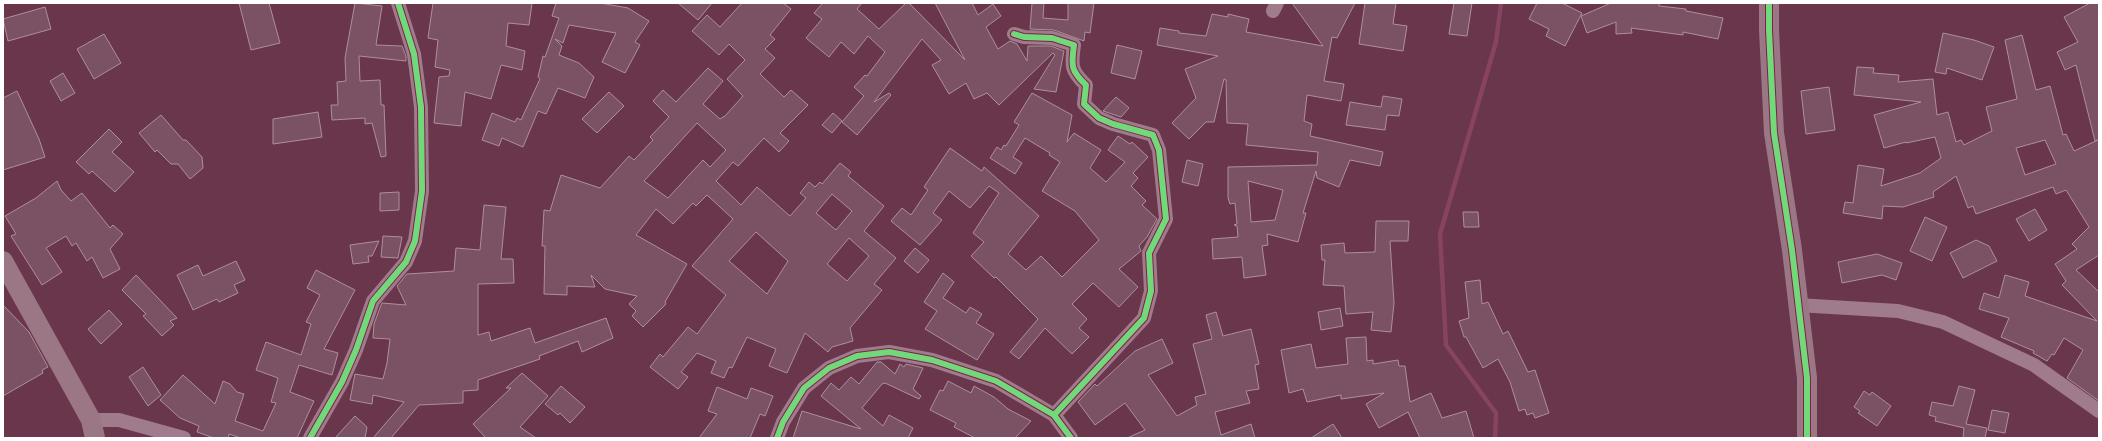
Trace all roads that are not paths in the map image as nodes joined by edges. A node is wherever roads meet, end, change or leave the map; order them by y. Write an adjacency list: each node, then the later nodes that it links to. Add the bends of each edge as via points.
1 (398, 3): 10 (street, via 414,54 421,107 422,191 415,241 406,262 373,301 342,382)
2 (1769, 3): 5 (street, via 1774,133)
3 (1014, 34): 7 (street, via 1052,38 1074,45 1072,60 1075,74 1086,85 1084,104 1099,118 1153,135 1159,150 1161,167 1166,219 1149,254 1151,291 1144,318)
4 (3, 261): 8 (street)
5 (1798, 305): 6 (street, via 1898,311 1942,322 2034,365); 13 (street, via 1807,378)
6 (2099, 411)
7 (1054, 415): 11 (street, via 996,381 932,360 889,352 857,356 829,368 804,388 783,422); 12 (street)
8 (93, 429): 9 (street, via 119,420)
9 (184, 438)
10 (310, 438)
11 (777, 438)
12 (1071, 438)
13 (1807, 438)

